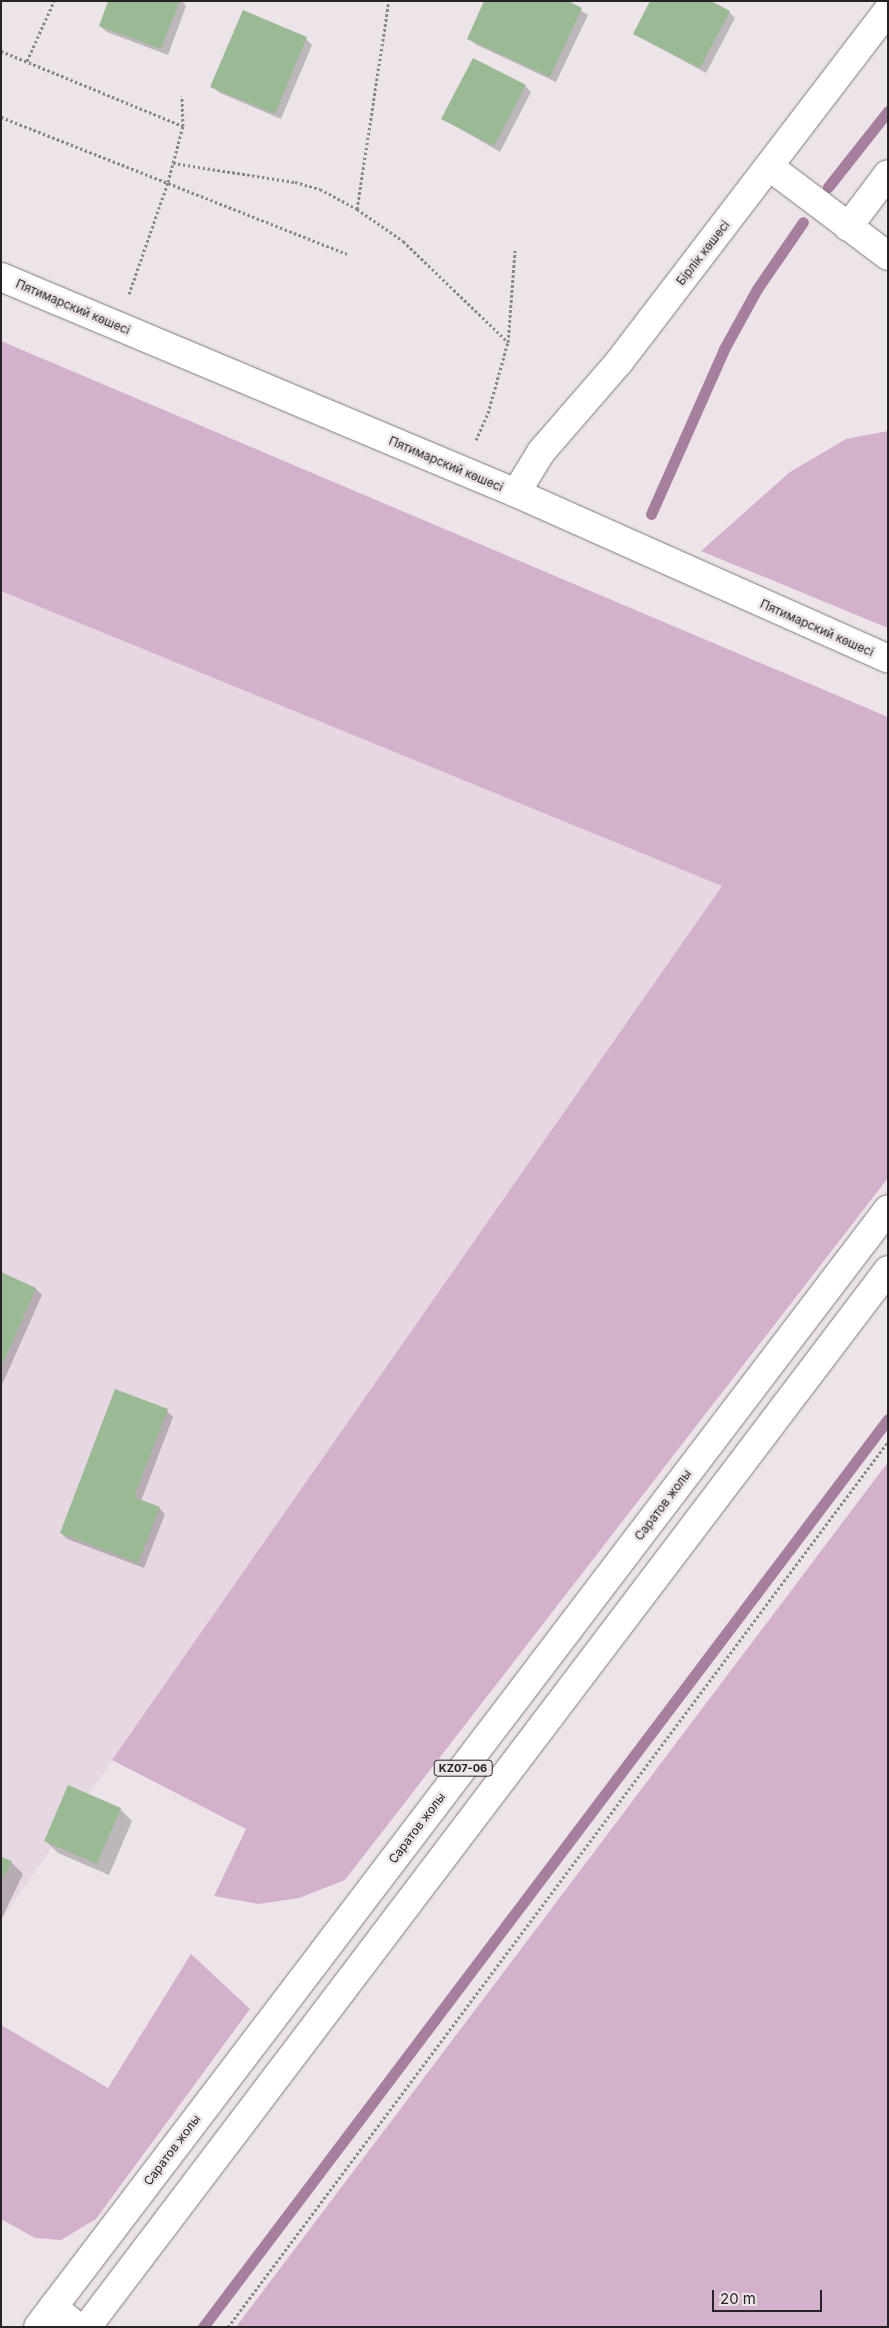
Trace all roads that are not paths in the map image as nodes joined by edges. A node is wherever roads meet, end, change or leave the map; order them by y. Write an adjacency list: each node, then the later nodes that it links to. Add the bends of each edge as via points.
1 (888, 10): 2 (main road, Бірлік көшесі)
2 (770, 167): 4 (main road); 7 (main road, Бірлік көшесі, via 618,362 541,452)
3 (888, 174): 4 (main road)
4 (848, 227): 5 (main road)
5 (888, 256)
6 (1, 276): 7 (main road, Пятимарский көшесі)
7 (516, 493): 8 (main road, Пятимарский көшесі)
8 (888, 660)
9 (888, 1209): 11 (main road, Саратов жолы / KZ07-06)
10 (888, 1270): 13 (main road, KZ07-06)
11 (45, 2317): 12 (main road)
12 (78, 2327)
13 (87, 2327)

